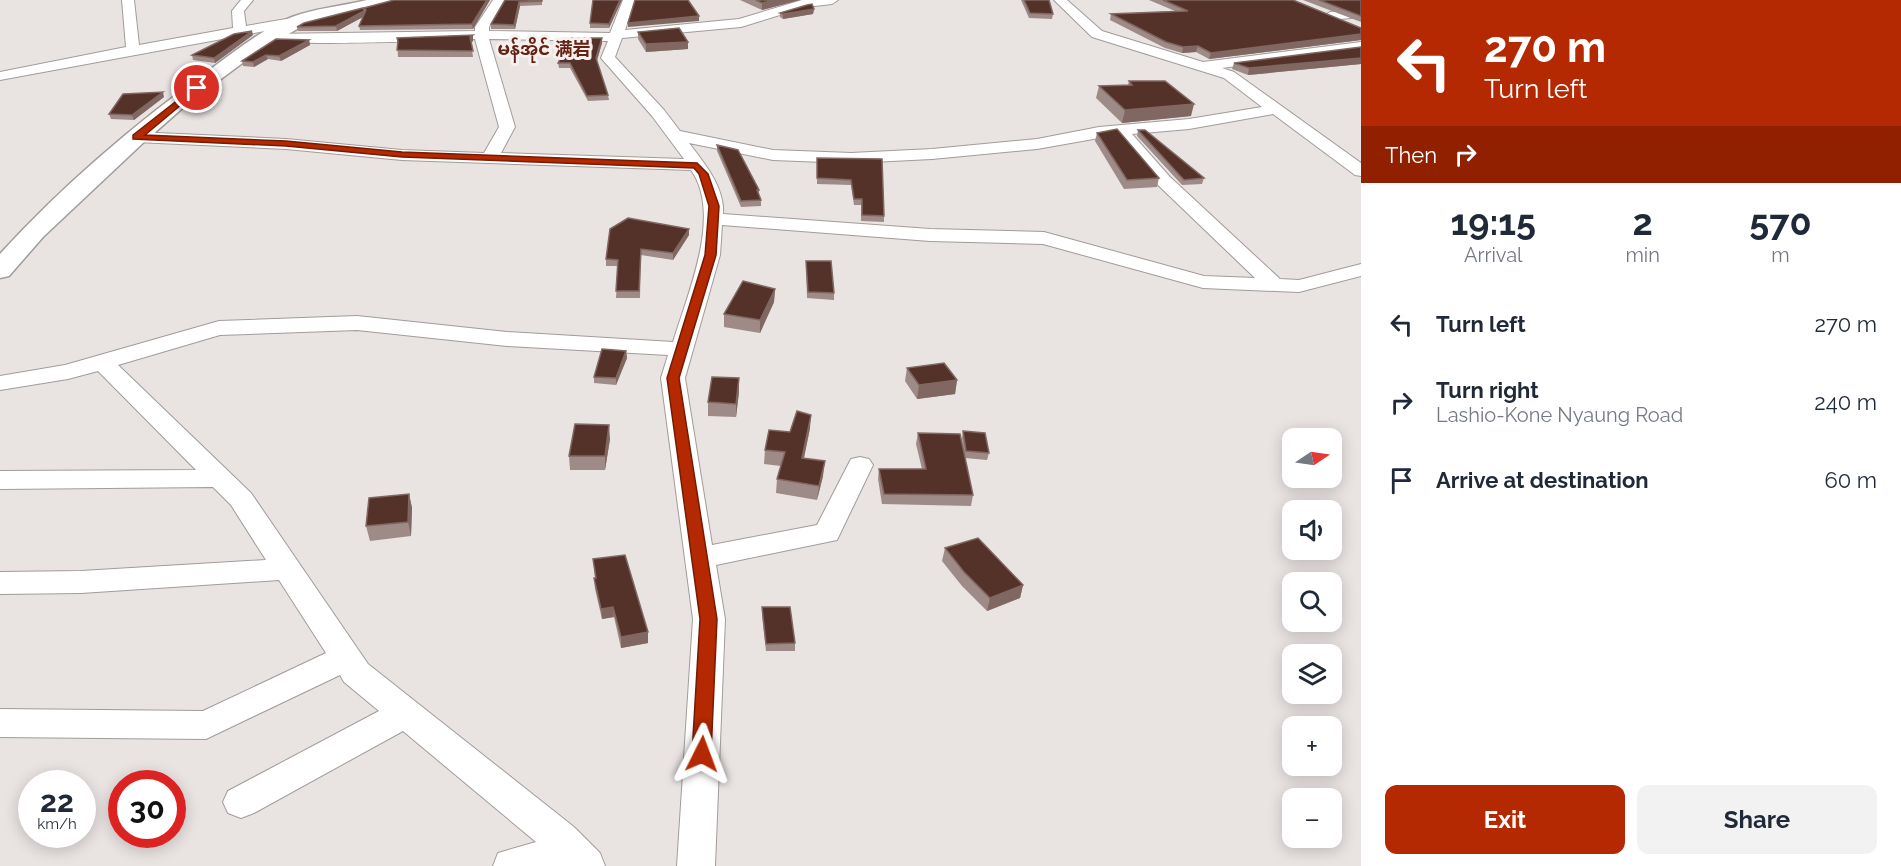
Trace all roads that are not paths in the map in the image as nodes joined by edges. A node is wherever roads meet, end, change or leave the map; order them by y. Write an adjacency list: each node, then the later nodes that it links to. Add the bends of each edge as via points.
1 (128, 0): 17 (street)
2 (247, 0): 12 (street, via 238,10)
3 (388, 0): 10 (main road)
4 (499, 0): 13 (street, via 482,27)
5 (628, 0): 14 (street)
6 (832, 0): 8 (street)
7 (1060, 0): 18 (street, via 1097,34)
8 (788, 4): 14 (street, via 741,23)
9 (1361, 13): 11 (street, via 1325,15)
10 (298, 21): 12 (street); 15 (main road)
11 (1361, 28)
12 (240, 31): 17 (street)
13 (482, 34): 14 (street); 15 (street); 24 (street, via 507,128)
14 (615, 36): 22 (street, via 608,58)
15 (272, 38): 23 (main road, via 250,49 179,100)
16 (1361, 46): 18 (street)
17 (133, 50): 19 (street)
18 (1200, 67): 20 (street, via 1229,75)
19 (0, 76)
20 (1275, 109): 21 (street); 26 (street)
21 (1121, 131): 22 (street, via 1026,145 851,158 773,155); 30 (street, via 1164,181)
22 (674, 135): 25 (street)
23 (136, 137): 24 (street); 28 (main road, via 34,232)
24 (490, 158): 25 (street)
25 (697, 165): 27 (street, via 704,174 714,206)
26 (1361, 171)
27 (713, 219): 30 (street, via 930,235 1044,238 1203,282); 31 (street, via 710,255)
28 (0, 270)
29 (1361, 270): 30 (street, via 1299,286)
30 (1274, 285)
31 (682, 349): 32 (street, via 507,339 357,323 219,328); 37 (street, via 673,378)
32 (102, 362): 33 (street); 35 (street)
33 (0, 383)
34 (860, 465): 37 (street, via 827,533)
35 (220, 478): 36 (street); 38 (street, via 241,499)
36 (0, 480)
37 (699, 558): 46 (street, via 709,619)
38 (287, 569): 39 (street); 40 (street)
39 (0, 583)
40 (346, 658): 41 (street, via 356,673); 42 (street, via 206,725)
41 (406, 713): 43 (street); 44 (street, via 561,839)
42 (0, 723)
43 (241, 802)
44 (578, 858): 45 (street)
45 (512, 866)
46 (696, 866)

